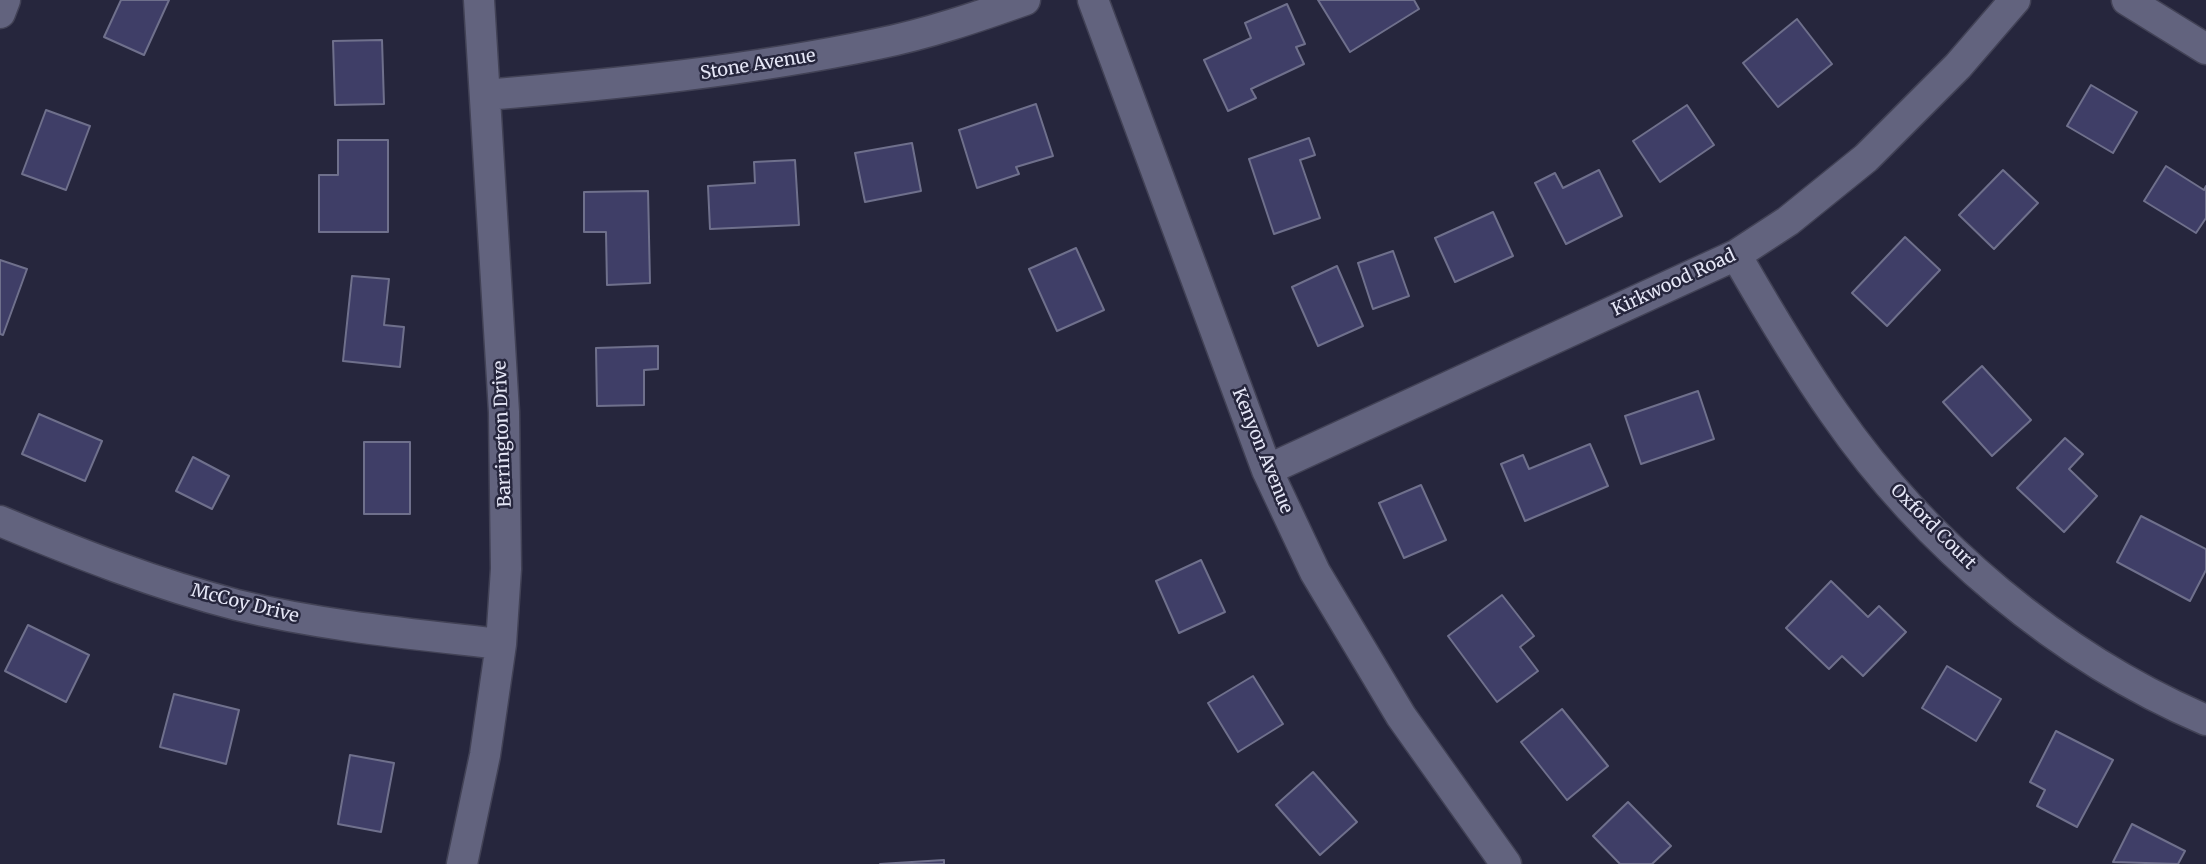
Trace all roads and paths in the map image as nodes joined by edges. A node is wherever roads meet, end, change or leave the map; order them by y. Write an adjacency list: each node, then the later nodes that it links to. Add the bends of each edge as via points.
1 (5, 0): 7 (street)
2 (479, 0): 9 (street, Barrington Drive)
3 (1025, 0): 9 (street, Stone Avenue, via 880,44 778,63)
4 (1093, 0): 11 (street, Kenyon Avenue)
5 (2015, 0): 10 (street, Kirkwood Road, via 1866,158)
6 (2127, 0): 8 (street)
7 (0, 13)
8 (2206, 49)
9 (485, 96): 13 (street, Barrington Drive, via 506,480)
10 (1736, 255): 11 (street, Kirkwood Road); 14 (street, Oxford Court, via 1835,415 1914,513 1953,552 2100,665)
11 (1267, 470): 16 (street, Kenyon Avenue, via 1315,572 1364,657)
12 (0, 521): 13 (street, McCoy Drive, via 102,562 237,605)
13 (501, 644): 15 (street, Barrington Drive, via 485,755)
14 (2206, 720)
15 (462, 864)
16 (1506, 864)

